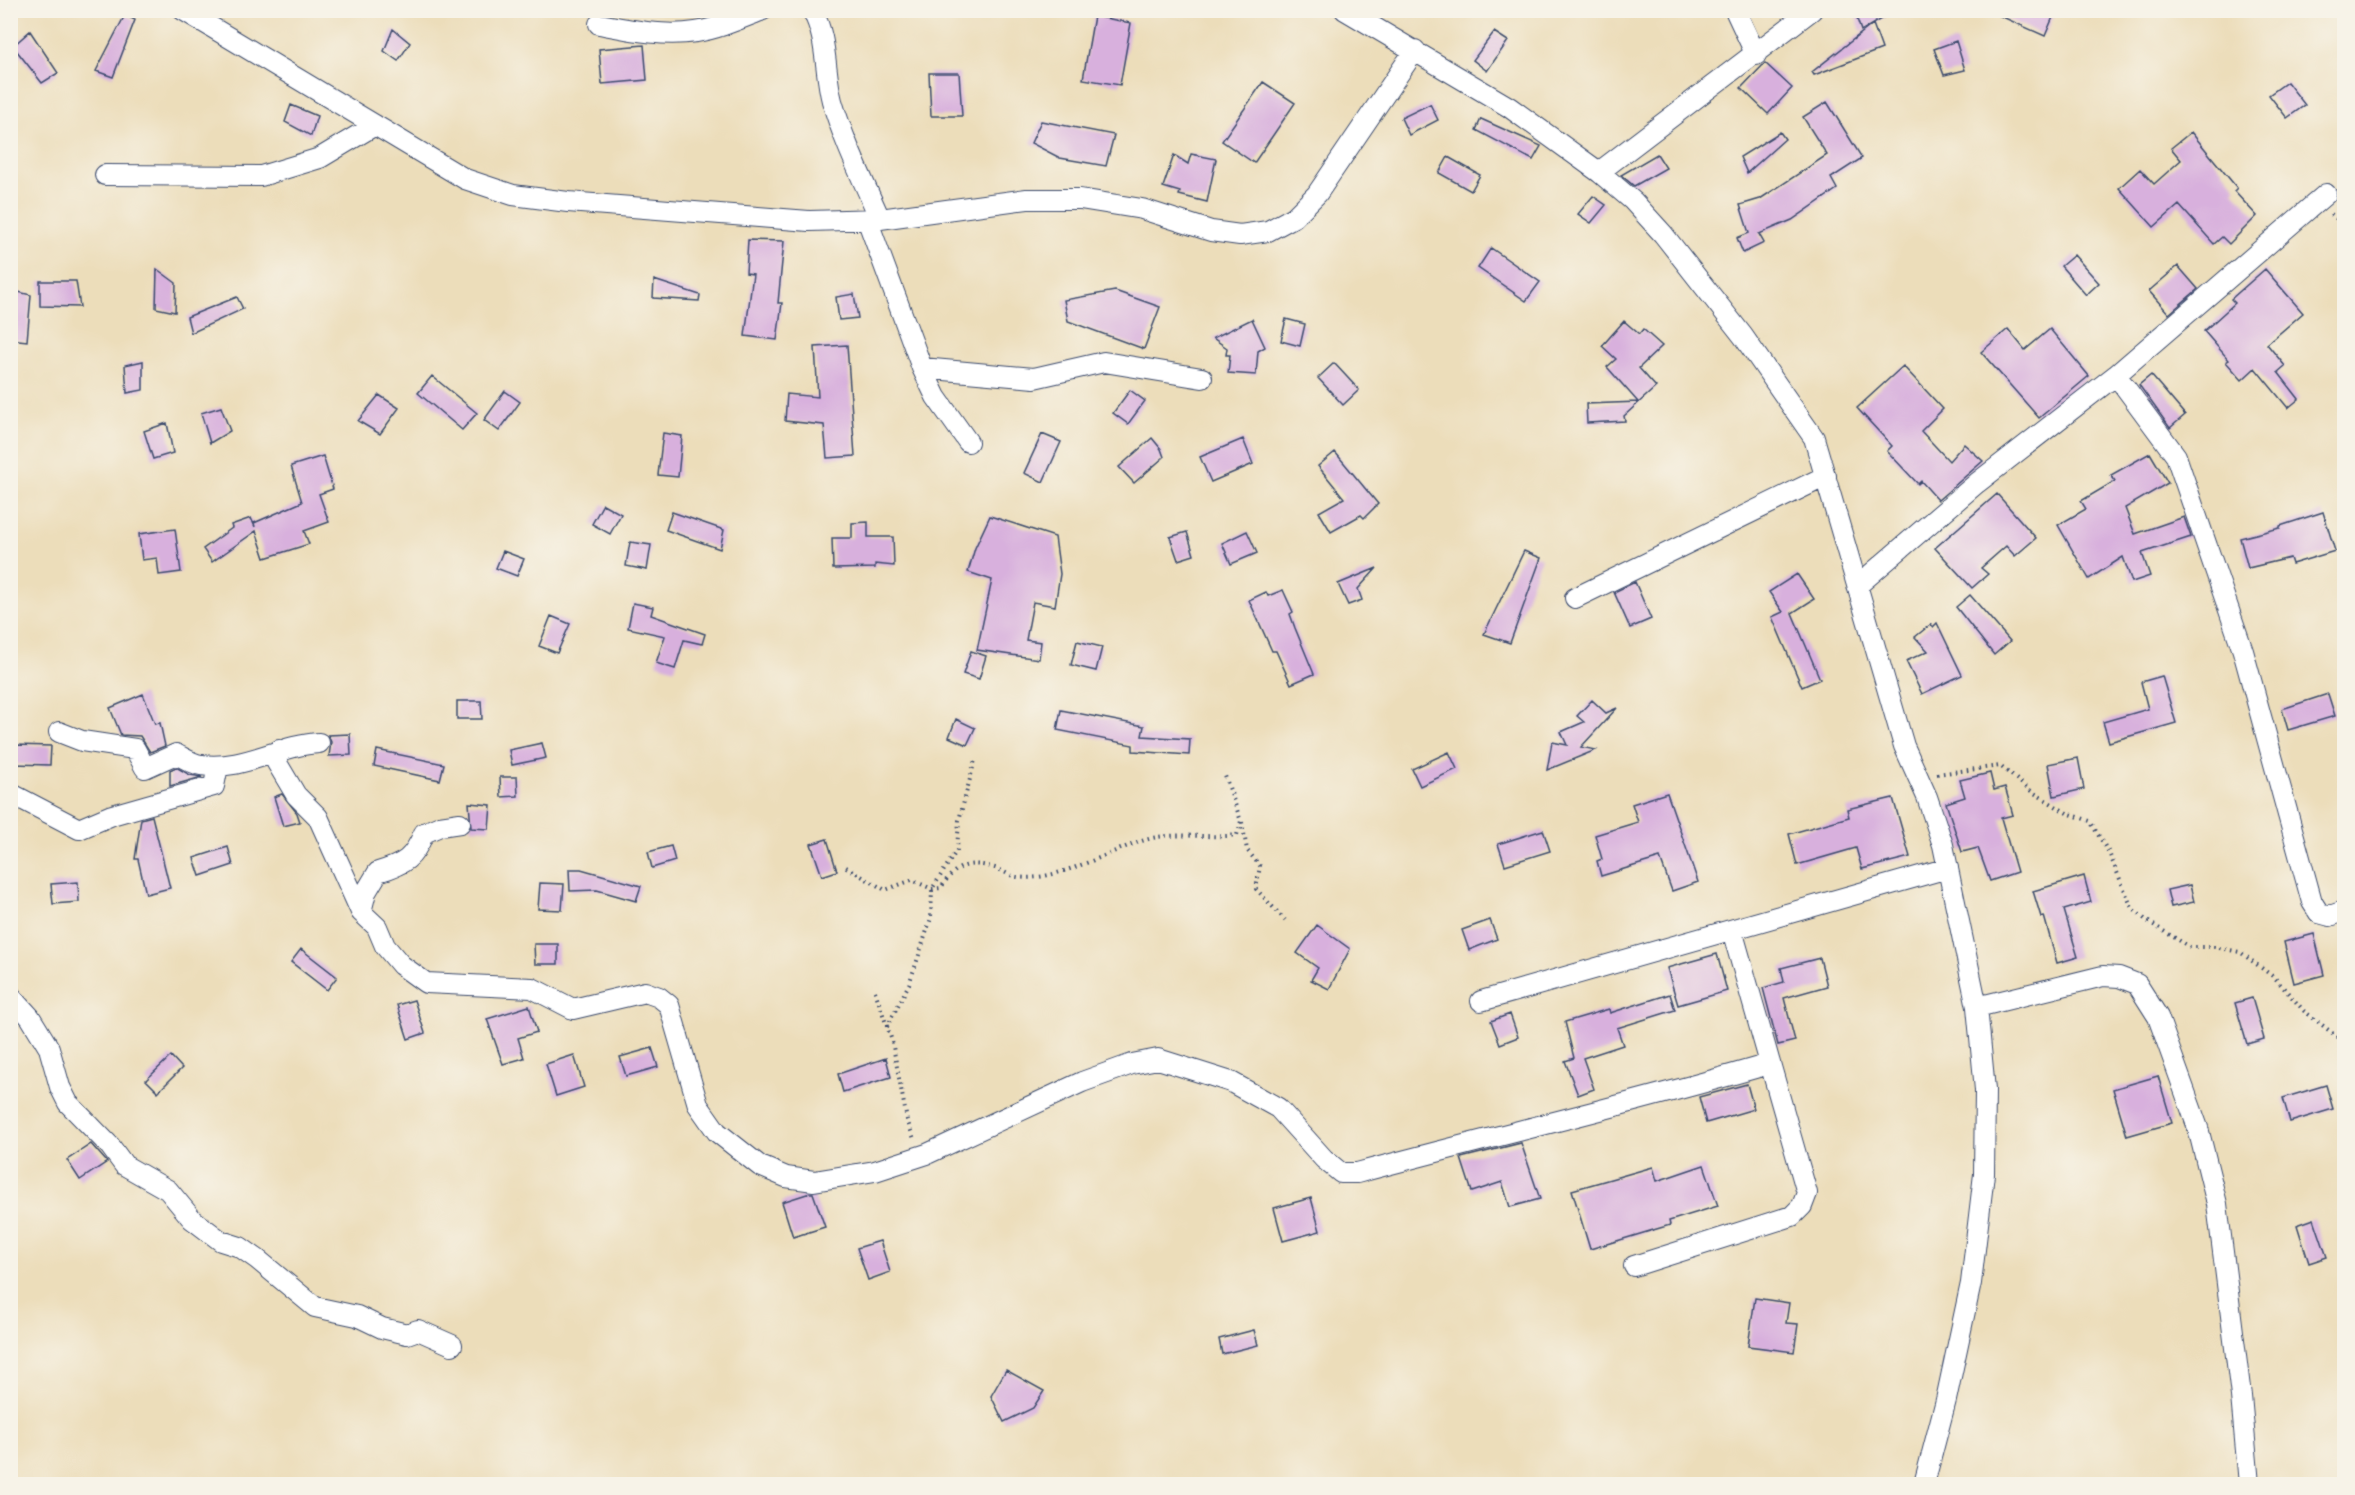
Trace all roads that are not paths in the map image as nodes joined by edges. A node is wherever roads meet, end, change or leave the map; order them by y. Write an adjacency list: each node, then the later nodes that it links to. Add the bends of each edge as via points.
1 (183, 10): 10 (street)
2 (763, 10): 7 (street, via 698,32 675,34)
3 (812, 10): 14 (street, via 822,34 832,99)
4 (1345, 10): 8 (street)
5 (1735, 10): 9 (street)
6 (1812, 10): 9 (street)
7 (599, 24)
8 (1415, 50): 11 (street, via 1509,107); 14 (street, via 1317,194 1294,217 1268,231 1240,235 1211,231 1142,209 1080,199 1027,199)
9 (1756, 55): 11 (street)
10 (375, 125): 12 (street, via 320,159 261,176); 14 (street, via 465,179 513,195 809,220)
11 (1599, 172): 19 (street, via 1663,234 1743,336 1814,438)
12 (105, 176)
13 (2326, 194): 16 (street)
14 (874, 219): 15 (street)
15 (922, 368): 17 (street, via 1034,378 1104,362); 18 (street, via 936,397)
16 (2116, 375): 20 (street, via 1977,483); 29 (street, via 2176,456 2242,651 2312,902 2319,913 2330,916)
17 (1202, 378)
18 (968, 442)
19 (1826, 476): 20 (street); 21 (street)
20 (1857, 586): 28 (street, via 1904,746 1943,844)
21 (1575, 598)
22 (59, 732): 25 (street, via 82,741 135,749 145,768 176,754 199,765)
23 (319, 743): 24 (street)
24 (279, 750): 25 (street); 30 (street, via 277,763 296,795 318,817)
25 (218, 766): 26 (street, via 214,786 112,815 79,829)
26 (10, 793)
27 (460, 823): 30 (street, via 424,833 415,854 396,867 378,872 366,892)
28 (1948, 868): 31 (street); 34 (street)
29 (2344, 911)
30 (361, 912): 35 (street, via 377,927 385,946 401,965 426,982 532,988 573,1010 645,992 660,997 669,1005 698,1105 717,1132 760,1166 786,1177 814,1181 876,1171 921,1156 1082,1082 1158,1059 1231,1082 1278,1108 1341,1173 1357,1173)
31 (1732, 930): 33 (street); 35 (street)
32 (10, 995): 37 (street, via 30,1017 49,1048 68,1103 124,1165 168,1190 192,1219 221,1241 240,1247 315,1306 407,1334 418,1330)
33 (1481, 1001)
34 (1977, 1007): 38 (street, via 1985,1090 1984,1174 1971,1283); 39 (street, via 2103,976 2120,977 2136,984 2158,1017 2198,1128 2217,1204)
35 (1769, 1064): 36 (street, via 1807,1193 1802,1206 1792,1215)
36 (1634, 1266)
37 (452, 1345)
38 (1924, 1485)
39 (2249, 1485)

